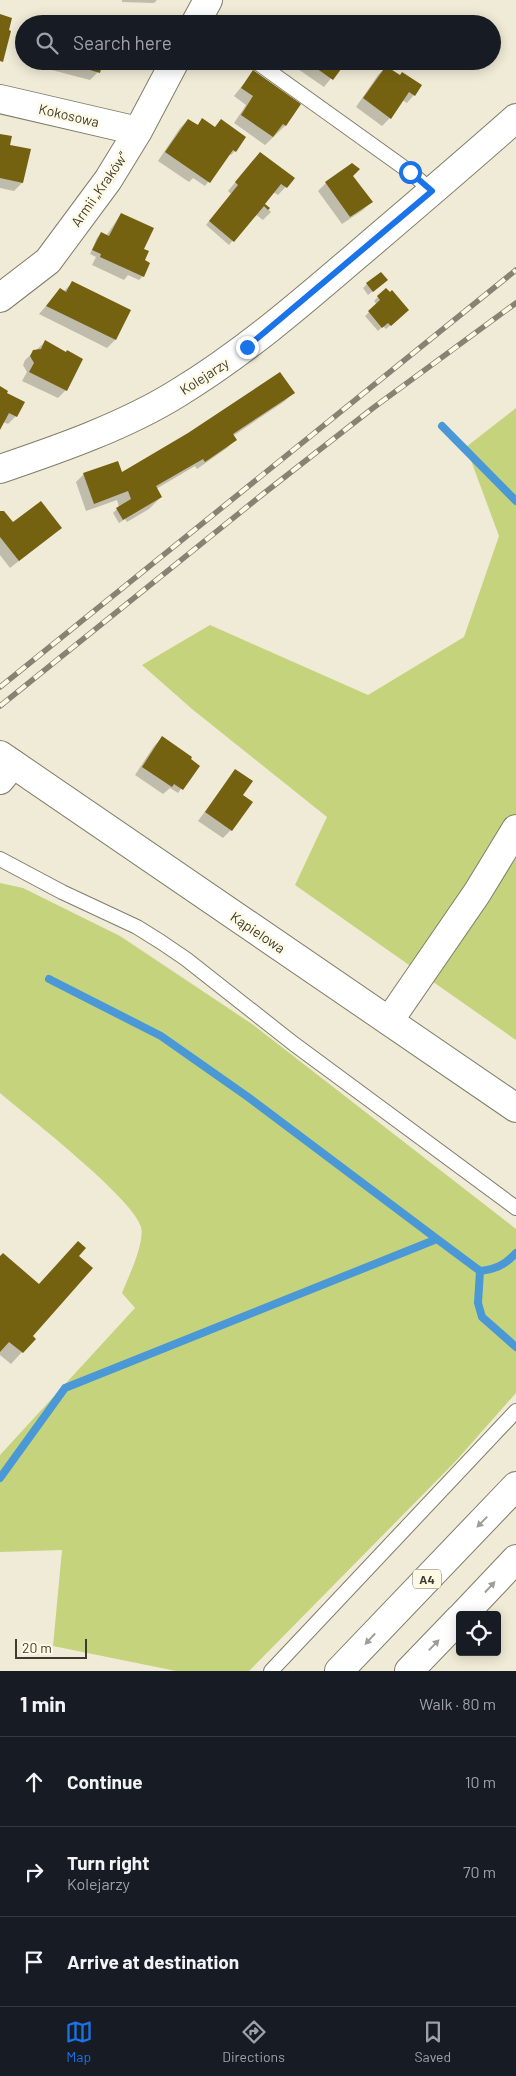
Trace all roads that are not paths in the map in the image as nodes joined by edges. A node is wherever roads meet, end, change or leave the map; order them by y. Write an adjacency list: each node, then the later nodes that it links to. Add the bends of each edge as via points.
1 (208, 0): 2 (main road)
2 (200, 15)
3 (171, 70): 7 (main road, Armii „Kraków”)
4 (268, 70): 8 (lane)
5 (0, 98): 7 (main road, Kokosowa)
6 (516, 118): 8 (main road, Kolejarzy)
7 (138, 131): 9 (main road, Armii „Kraków”, via 108,180 48,261)
8 (432, 191): 10 (main road, Kolejarzy, via 247,347 183,390 129,418)
9 (0, 298)
10 (0, 469)
11 (4, 766): 14 (main road, Kąpielowa)
12 (516, 829): 14 (main road, via 477,893)
13 (0, 859): 16 (lane, via 138,927 161,942)
14 (389, 1021): 15 (main road, Kąpielowa)
15 (516, 1108)
16 (516, 1208)
17 (516, 1411): 22 (lane)
18 (516, 1486): 23 (main road, A4, one-way to 23)
19 (516, 1559): 20 (main road, one-way to 19)
20 (467, 1611)
21 (456, 1622): 24 (main road, one-way to 21)
22 (271, 1671)
23 (339, 1671)
24 (409, 1671)

